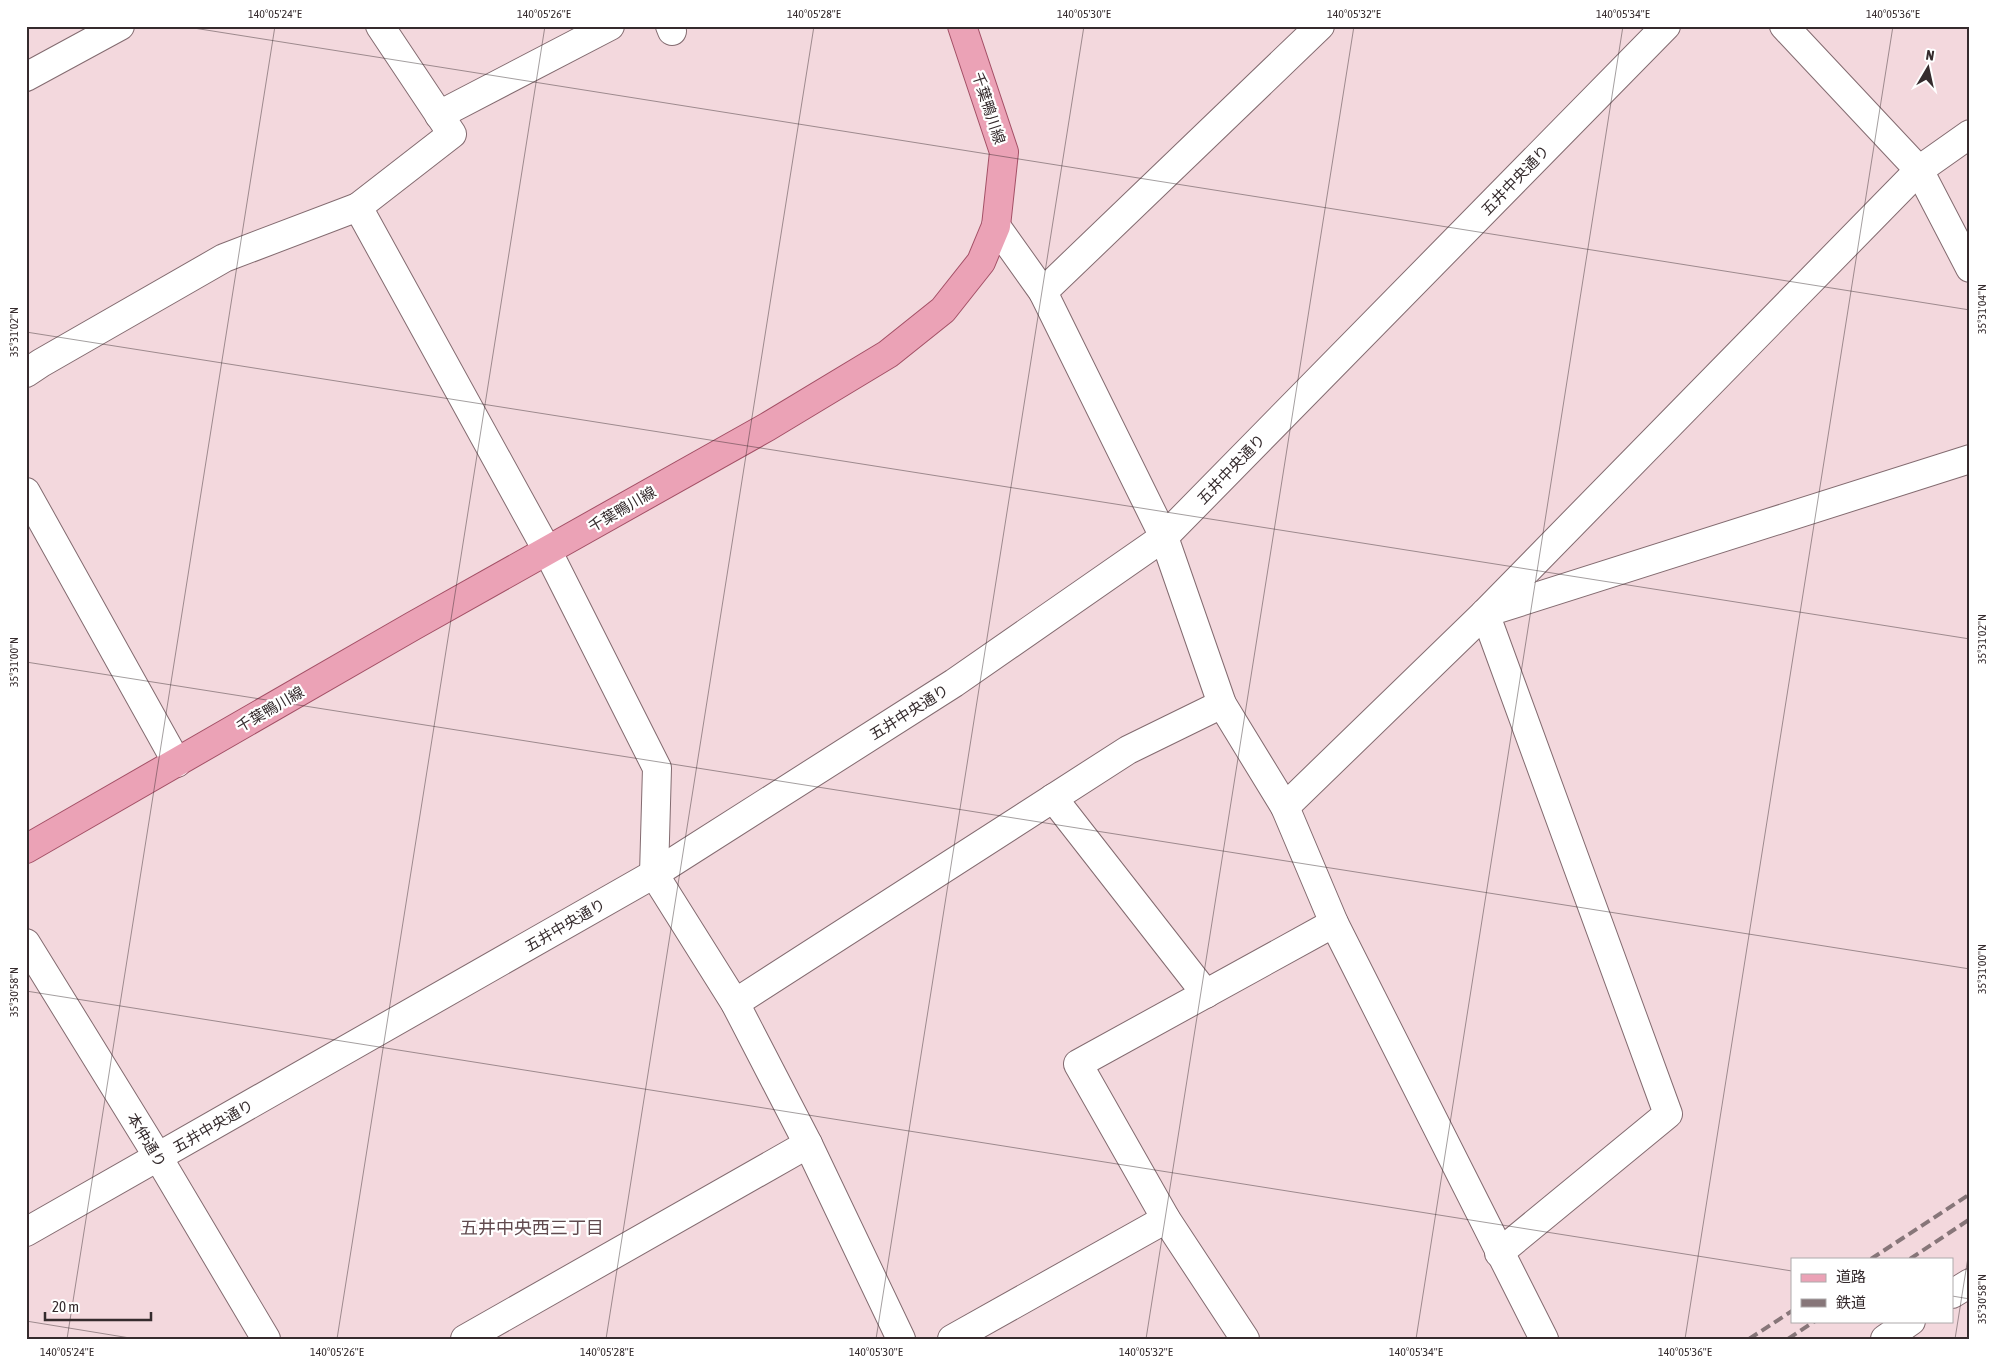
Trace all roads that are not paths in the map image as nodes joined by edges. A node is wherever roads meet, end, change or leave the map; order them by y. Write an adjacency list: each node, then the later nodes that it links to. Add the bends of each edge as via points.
1 (120, 26): 8 (street)
2 (380, 26): 9 (street)
3 (610, 26): 9 (street)
4 (962, 26): 13 (main road, 千葉鴨川線, via 1004,152)
5 (1666, 26): 19 (street, 五井中央通り)
6 (1784, 26): 11 (street)
7 (1306, 31): 15 (street)
8 (26, 77)
9 (440, 115): 12 (street, via 452,134)
10 (1970, 134): 11 (street)
11 (1919, 170): 14 (street); 21 (street)
12 (358, 207): 16 (street, via 224,258); 20 (street)
13 (996, 226): 15 (street); 20 (main road, 千葉鴨川線, via 981,262 943,310 888,354)
14 (1970, 268)
15 (1043, 292): 19 (street)
16 (26, 373)
17 (1970, 459): 21 (street)
18 (26, 492): 23 (street)
19 (1164, 537): 22 (street); 27 (street, 五井中央通り, via 954,683)
20 (548, 552): 23 (main road, 千葉鴨川線); 27 (street, via 657,768)
21 (1484, 613): 25 (street); 36 (street, via 1668,1114)
22 (1222, 704): 24 (street, via 1128,750); 25 (street)
23 (177, 763): 26 (main road, 千葉鴨川線)
24 (1053, 798): 30 (street); 31 (street)
25 (1285, 807): 28 (street)
26 (26, 850)
27 (654, 874): 31 (street); 33 (street, 五井中央通り)
28 (1334, 923): 30 (street); 36 (street)
29 (26, 943): 33 (street, 本仲通り)
30 (1206, 994): 34 (street, via 1078,1064)
31 (735, 1003): 32 (street)
32 (808, 1144): 41 (street); 42 (street)
33 (158, 1157): 35 (street, 五井中央通り); 40 (street, 本仲通り)
34 (1166, 1219): 43 (street); 44 (street)
35 (26, 1232)
36 (1499, 1253): 45 (street)
37 (1970, 1283): 38 (street)
38 (1954, 1293)
39 (1910, 1322): 46 (street)
40 (266, 1339)
41 (466, 1339)
42 (901, 1339)
43 (952, 1339)
44 (1245, 1339)
45 (1544, 1339)
46 (1885, 1339)

